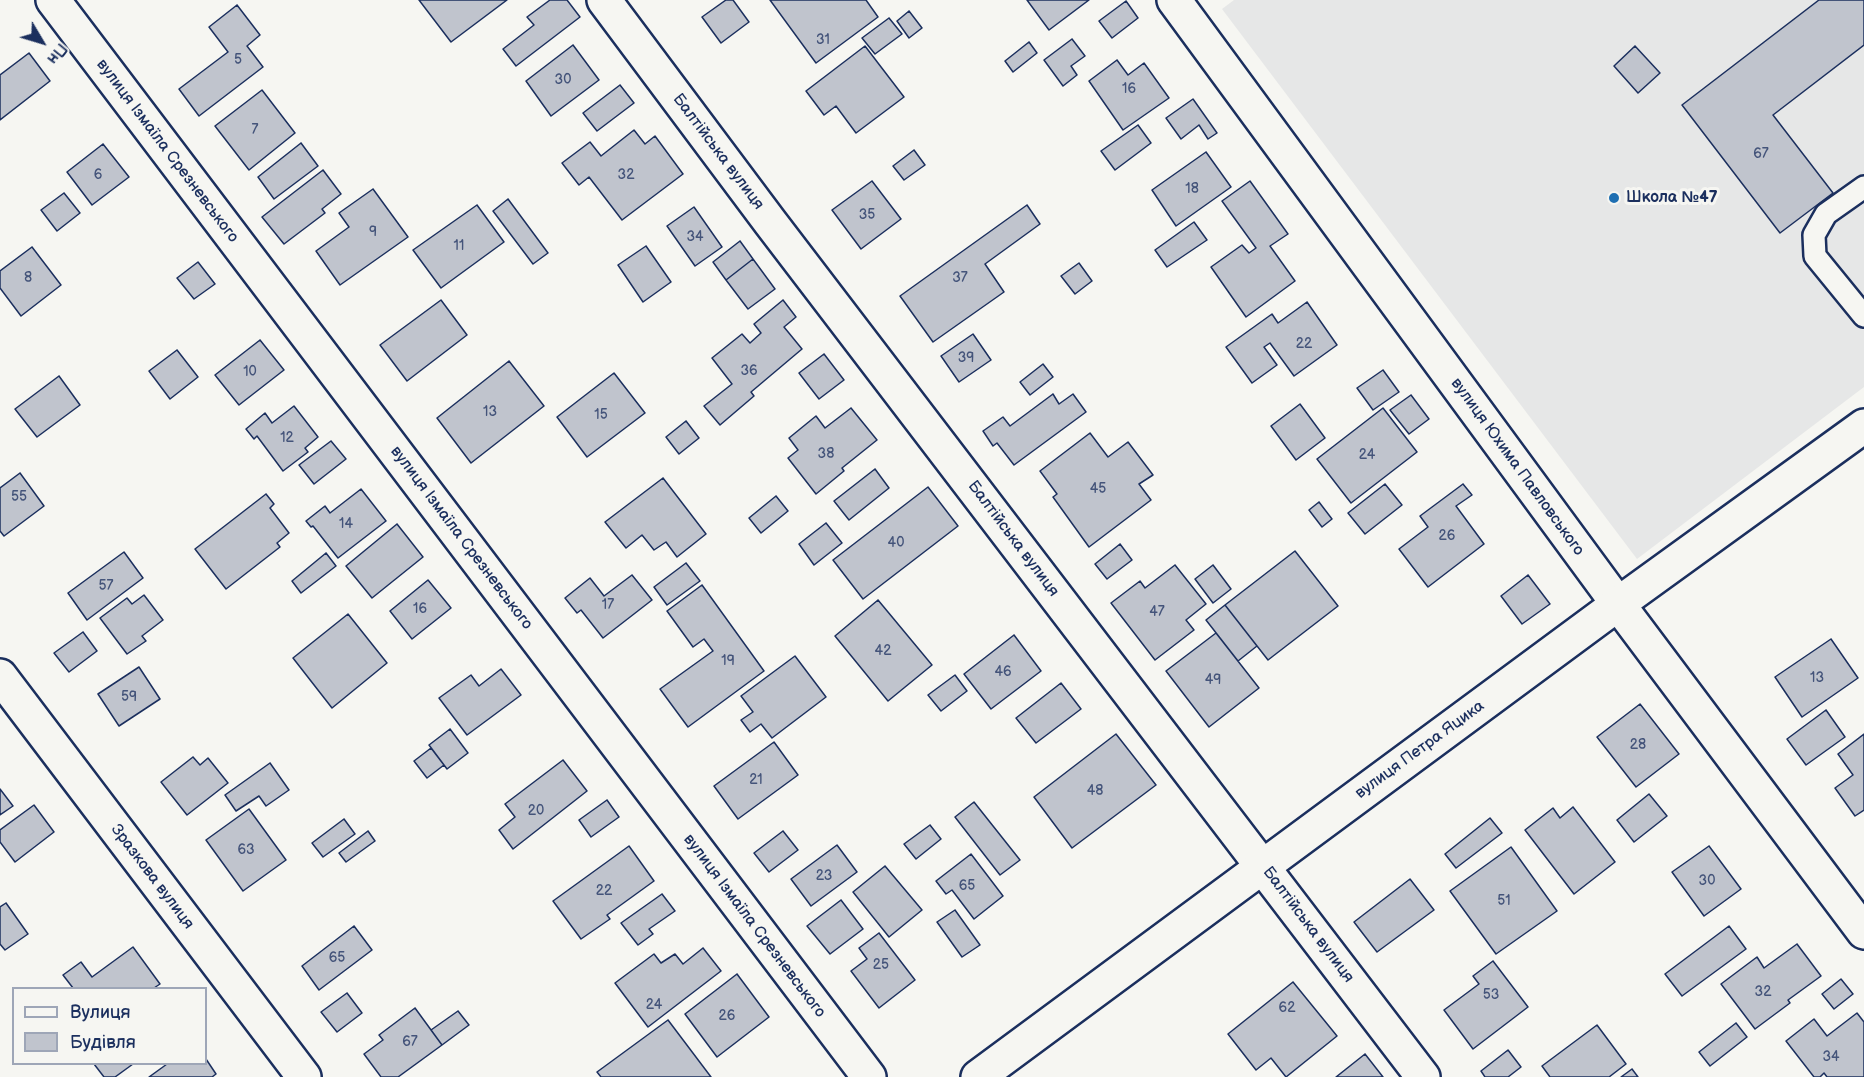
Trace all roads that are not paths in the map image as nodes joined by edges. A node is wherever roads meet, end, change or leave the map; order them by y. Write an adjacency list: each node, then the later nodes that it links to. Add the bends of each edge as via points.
1 (53, 0): 12 (street, вулиця Ізмаїла Срезневського)
2 (604, 0): 9 (street, Балтійська вулиця)
3 (1174, 0): 7 (street, вулиця Юхима Павловського)
4 (1864, 187): 5 (lane, via 1826,214 1814,235 1815,256)
5 (1864, 316)
6 (1864, 426): 7 (street, вулиця Петра Яцика)
7 (1618, 604): 9 (street, вулиця Петра Яцика); 10 (street, вулиця Юхима Павловського)
8 (0, 676): 11 (street, Зразкова вулиця)
9 (1263, 866): 13 (street, вулиця Петра Яцика); 14 (street, Балтійська вулиця)
10 (1864, 932)
11 (304, 1077)
12 (869, 1077)
13 (978, 1077)
14 (1423, 1077)

